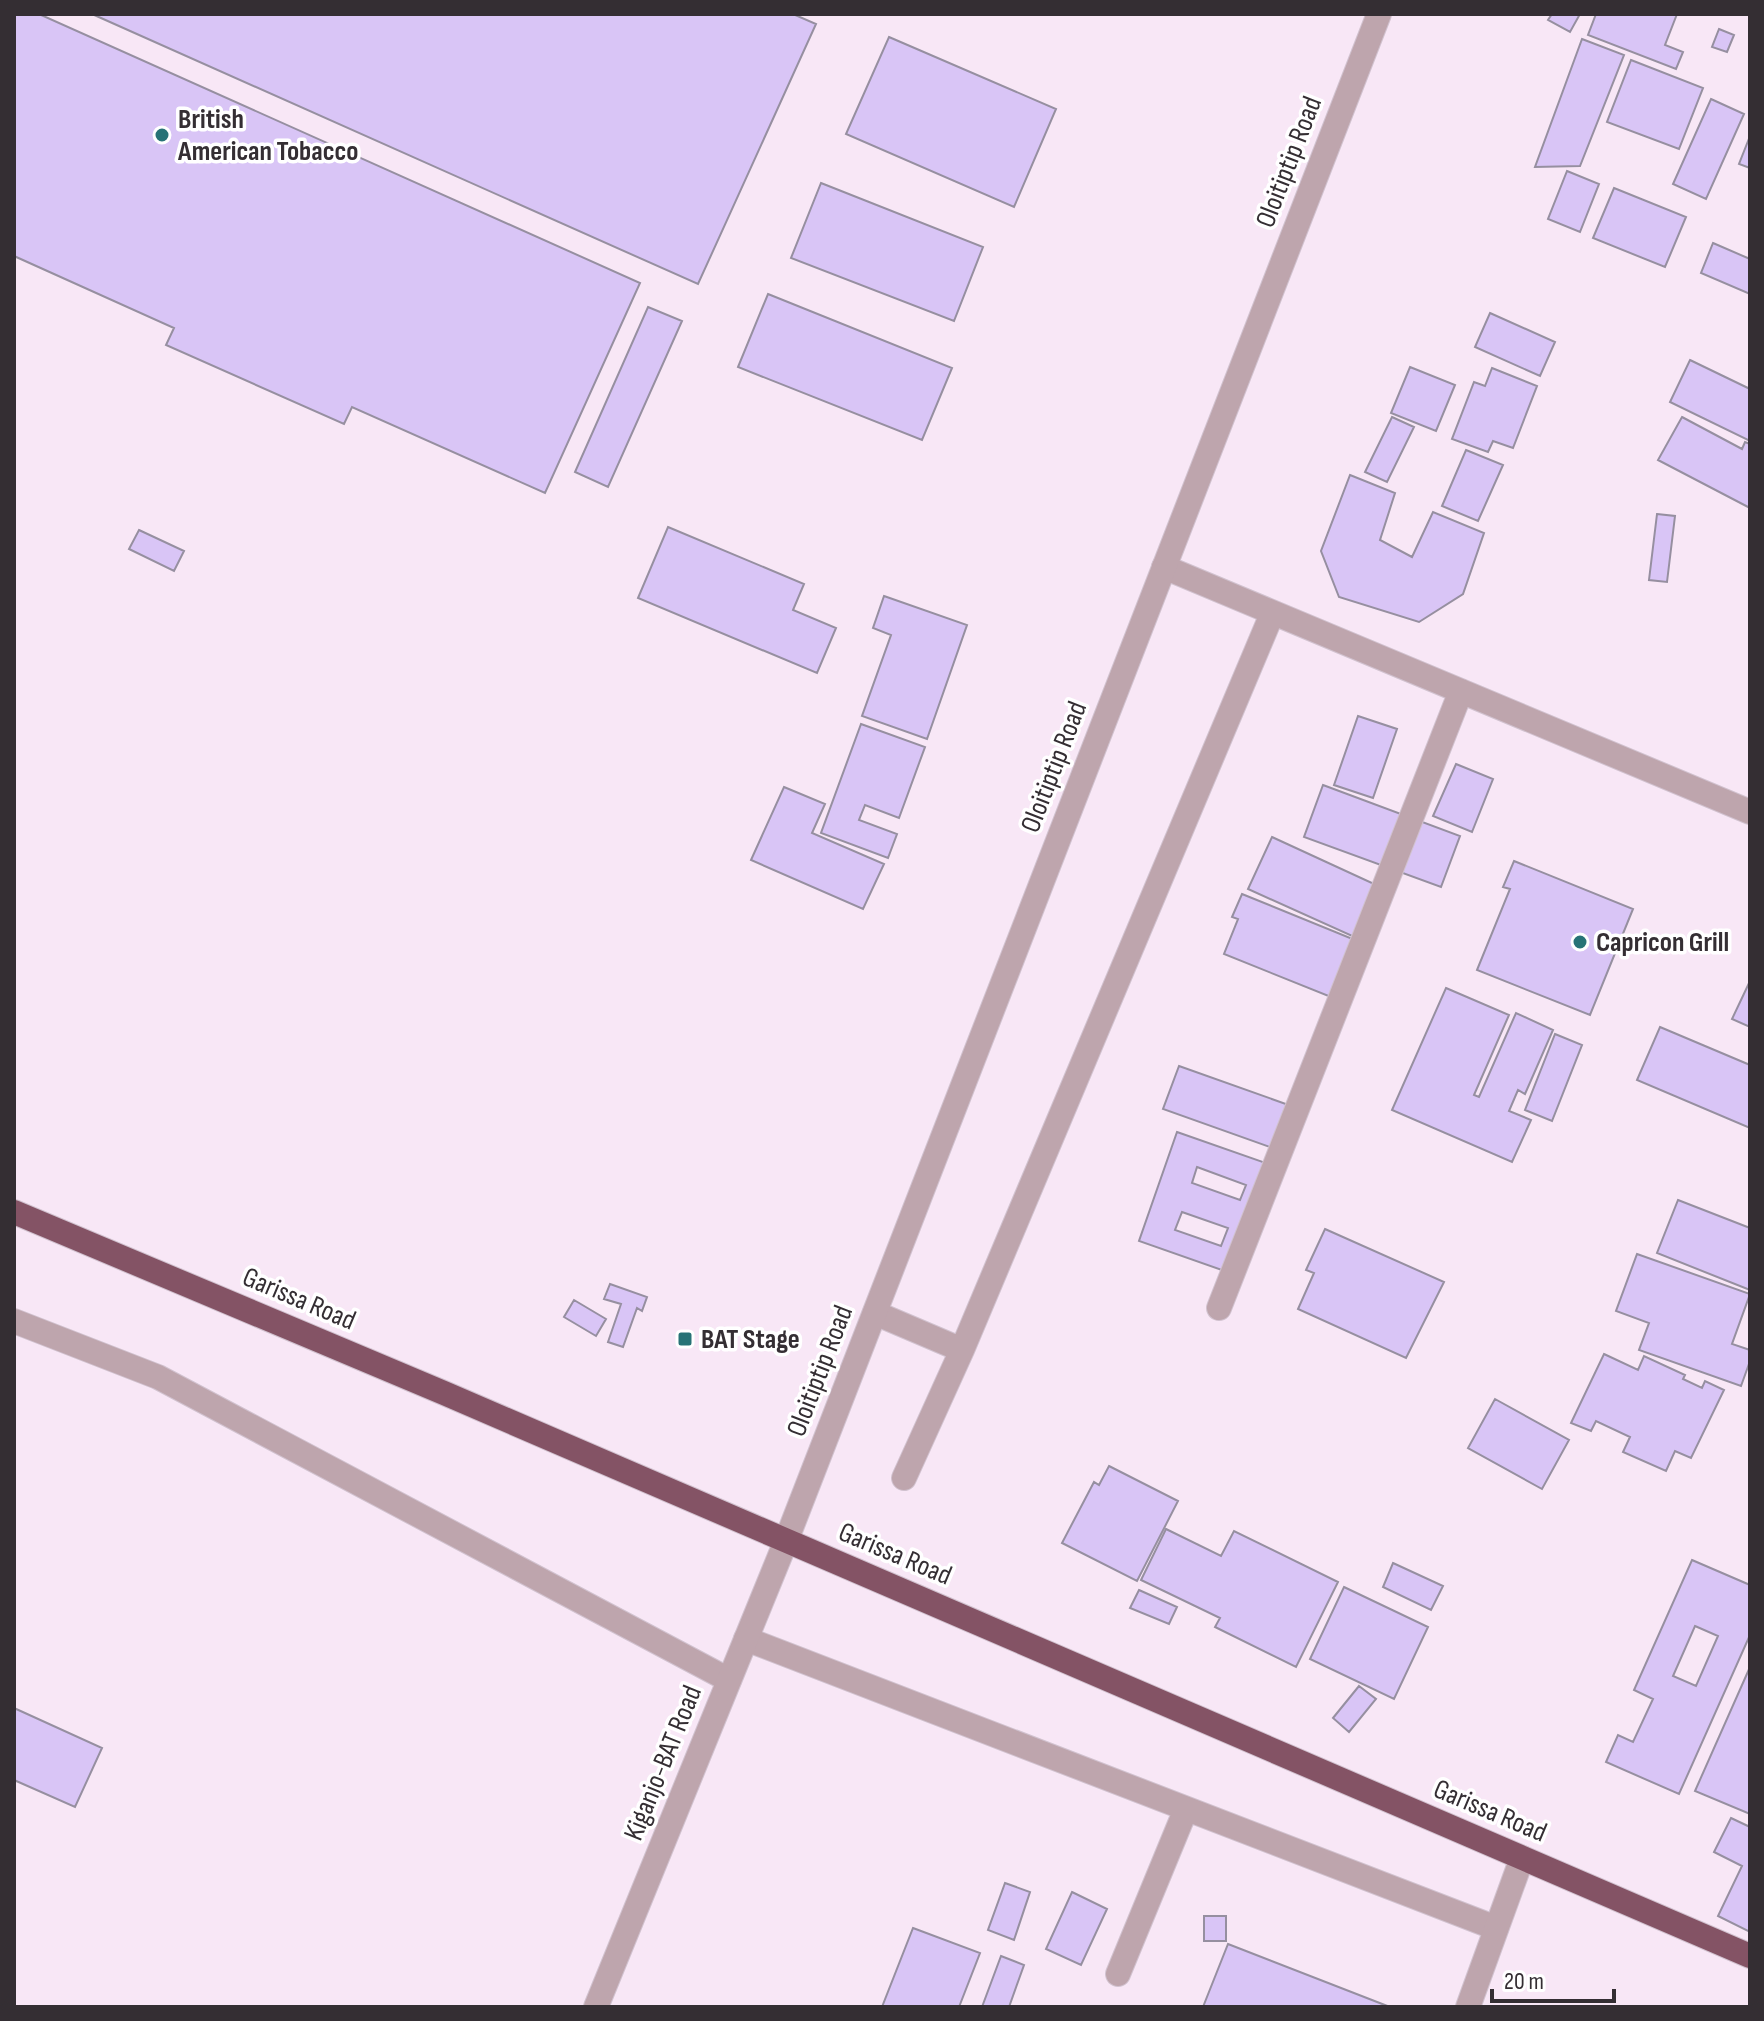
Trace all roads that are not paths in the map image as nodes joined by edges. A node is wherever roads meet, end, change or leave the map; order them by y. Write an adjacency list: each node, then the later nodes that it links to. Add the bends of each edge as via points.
1 (1379, 14): 2 (street, Oloitiptip Road)
2 (1164, 567): 3 (street); 8 (street, Oloitiptip Road)
3 (1272, 614): 4 (street); 10 (street)
4 (1461, 691): 5 (street); 7 (street)
5 (1750, 812)
6 (14, 1212): 12 (highway, Garissa Road)
7 (1219, 1308)
8 (875, 1313): 10 (street); 12 (street, Oloitiptip Road)
9 (14, 1321): 14 (street, via 158,1377)
10 (962, 1350): 11 (street)
11 (904, 1478)
12 (786, 1541): 13 (street, Kiganjo-BAT Road); 16 (highway, Garissa Road)
13 (746, 1639): 14 (street, Kiganjo-BAT Road); 15 (street)
14 (729, 1680): 20 (street, Kiganjo-BAT Road)
15 (1186, 1809): 17 (street); 19 (street)
16 (1522, 1858): 17 (street); 18 (highway, Garissa Road)
17 (1496, 1928): 21 (street)
18 (1750, 1956)
19 (1118, 1974)
20 (596, 2007)
21 (1468, 2007)

